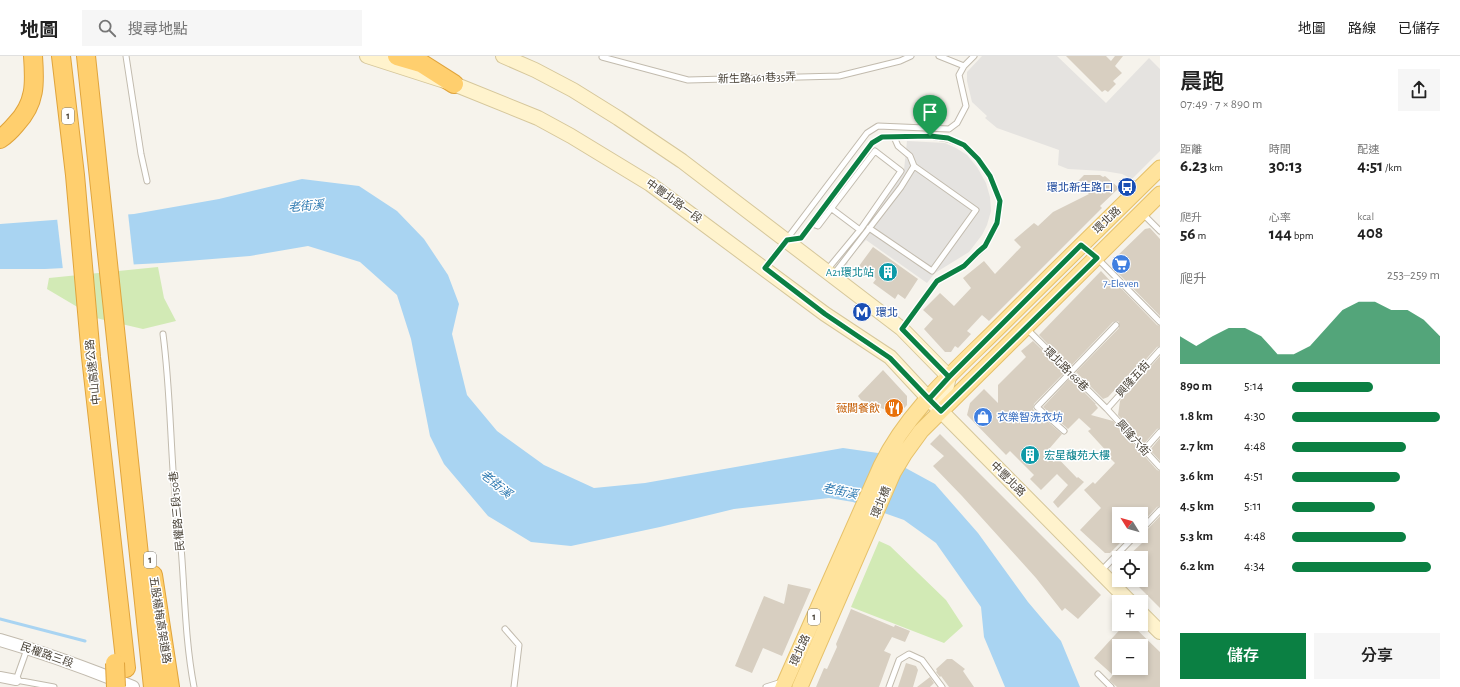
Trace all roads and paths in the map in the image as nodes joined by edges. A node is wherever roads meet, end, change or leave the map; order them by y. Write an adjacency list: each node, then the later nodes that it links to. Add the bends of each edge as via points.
1 (32, 56): 16 (highway, via 32,99 21,119)
2 (61, 56): 61 (highway, 中山高速公路 / 1, via 107,502)
3 (86, 56): 66 (highway, 1, via 127,434)
4 (126, 56): 19 (lane)
5 (367, 56): 14 (main road, 中豐北路一段)
6 (397, 56): 12 (highway)
7 (503, 56): 27 (main road, via 573,90 618,118 682,161)
8 (911, 56): 11 (lane, 新生路461巷35弄, via 839,76 688,80)
9 (939, 56): 13 (lane)
10 (974, 56): 13 (lane)
11 (602, 58)
12 (428, 60): 14 (highway)
13 (964, 66): 27 (lane, via 959,75 966,106 957,123 949,129 878,126 867,133)
14 (454, 84): 30 (main road, 中豐北路一段, via 538,118 603,155 650,184)
15 (894, 137): 17 (lane, via 898,146 910,156); 23 (lane, via 882,137 872,143); 35 (lane, via 948,138 964,145 990,176 1000,201 997,223 985,246 964,266 937,281)
16 (0, 139)
17 (914, 166): 24 (lane, via 901,188); 24 (lane, via 976,210 961,232 932,271)
18 (1160, 168): 28 (main road, 環北路 / 1)
19 (147, 181)
20 (1160, 194): 22 (main road, 環北路 / 1)
21 (832, 209): 23 (lane, via 818,226); 25 (lane); 25 (lane, via 875,151 901,171)
22 (1142, 212): 26 (lane); 29 (main road, 環北路 / 1)
23 (812, 224): 27 (lane, via 801,238)
24 (869, 228): 31 (lane)
25 (860, 230): 31 (lane)
26 (1160, 230)
27 (787, 240): 30 (lane); 31 (main road)
28 (1081, 245): 29 (lane); 39 (main road, 環北路 / 1)
29 (1097, 258): 32 (lane); 34 (main road, 環北路 / 1)
30 (765, 268): 40 (main road, 中豐北路一段, via 825,314 890,358)
31 (830, 273): 35 (main road)
32 (1160, 322)
33 (1116, 325): 38 (lane)
34 (1026, 328): 38 (lane, 環北路168巷); 42 (main road, 環北路 / 1)
35 (902, 329): 39 (main road)
36 (164, 334): 71 (lane, 民權路三段150巷, via 186,638)
37 (1160, 350): 41 (lane, 興隆五街)
38 (1070, 372): 41 (lane, 環北路168巷); 43 (lane, via 1037,407)
39 (949, 377): 40 (main road, 環北路 / 1); 42 (main road)
40 (929, 399): 42 (main road, 中豐北路一段); 45 (main road, 環北路 / 1, via 904,426)
41 (1107, 409): 46 (lane, 興隆六街)
42 (941, 411): 47 (main road, 環北路 / 1); 54 (main road, 中豐北路)
43 (1064, 431)
44 (1160, 432): 46 (lane)
45 (891, 446): 52 (main road, 環北橋 / 1)
46 (1144, 450): 48 (lane, 興隆六街)
47 (905, 453): 53 (main road, 環北橋 / 1, via 893,473)
48 (1160, 467)
49 (1160, 510): 50 (lane)
50 (1148, 523)
51 (1128, 543): 54 (lane)
52 (845, 548): 65 (main road, 環北路 / 1)
53 (860, 552): 74 (main road, 環北路 / 1)
54 (1100, 572): 55 (main road, 中豐北路)
55 (1123, 595)
56 (1148, 620): 58 (main road)
57 (505, 629): 72 (lane, via 518,645)
58 (1160, 632)
59 (0, 640): 60 (street, 民權路三段)
60 (27, 648): 64 (lane); 70 (street, 民權路三段)
61 (120, 665): 68 (highway, 1, bridge); 69 (highway, 1)
62 (1098, 674): 77 (lane)
63 (0, 677): 64 (street)
64 (16, 680): 67 (lane)
65 (785, 684): 73 (lane)
66 (161, 685)
67 (54, 687)
68 (116, 687)
69 (128, 687)
70 (133, 687)
71 (194, 687)
72 (514, 687)
73 (766, 687)
74 (800, 687)
75 (889, 687): 76 (lane, via 899,660 908,654 922,660)
76 (942, 687)
77 (1111, 687)

